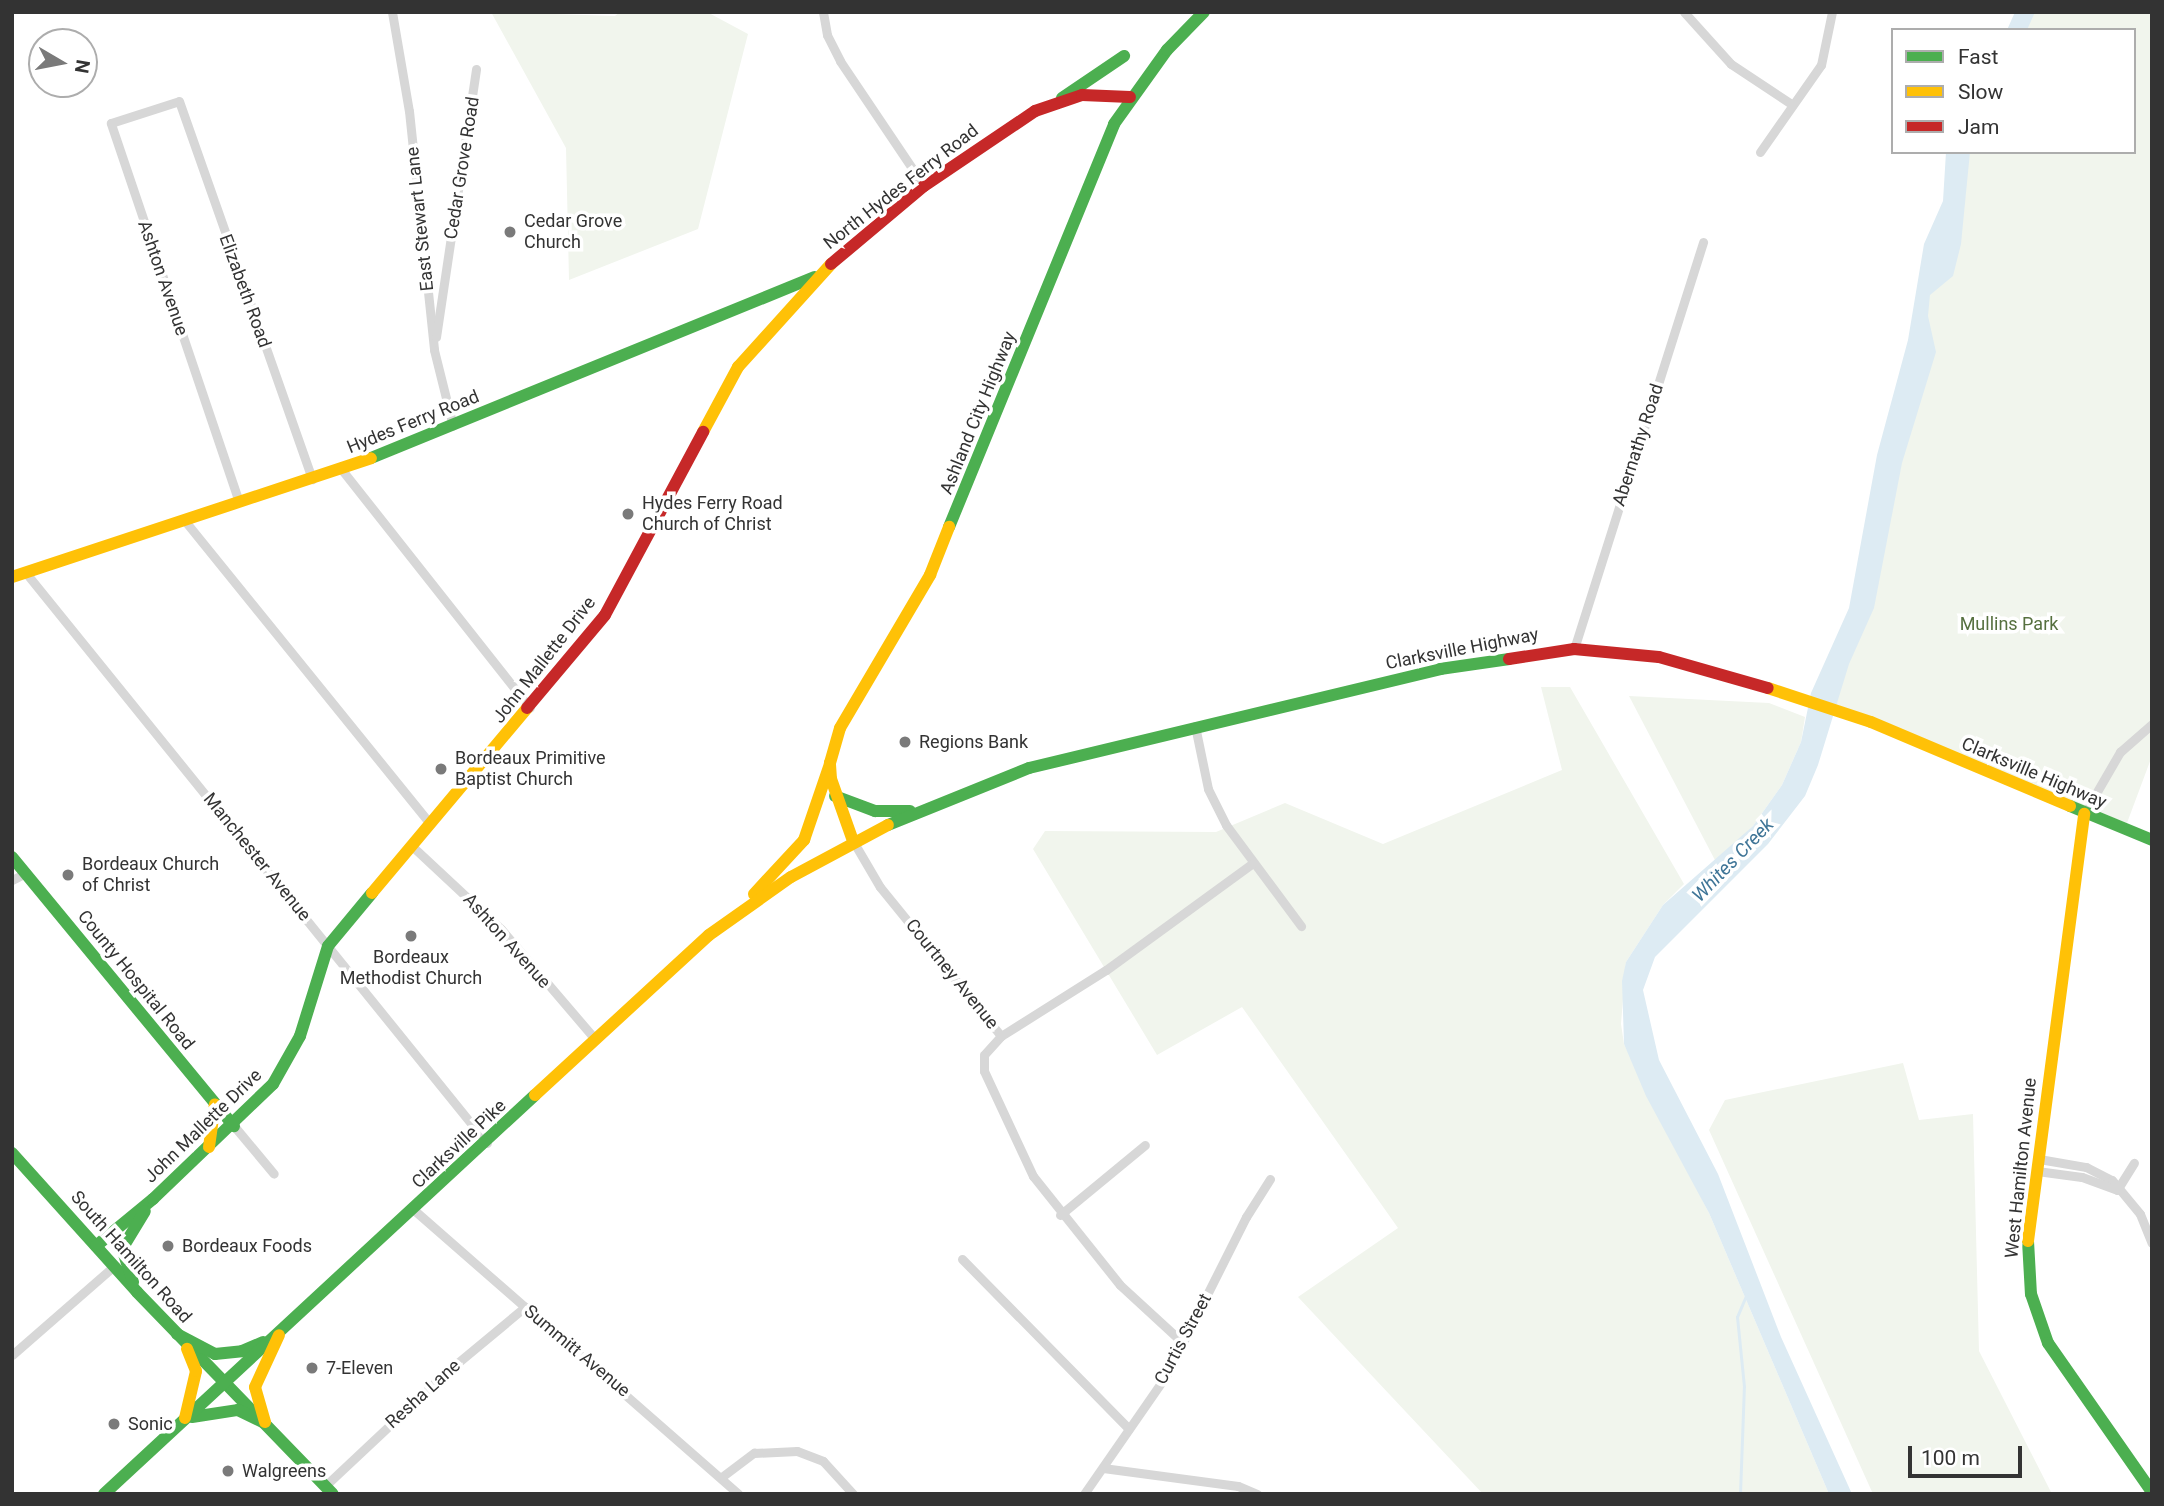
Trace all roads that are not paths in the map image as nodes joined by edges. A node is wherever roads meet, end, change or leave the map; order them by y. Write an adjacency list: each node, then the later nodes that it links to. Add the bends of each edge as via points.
1 (391, 12): 16 (street, East Stewart Lane, via 409,111)
2 (824, 12): 13 (street, via 827,35 840,61)
3 (1204, 12): 8 (main road, Ashland City Highway)
4 (1684, 12): 10 (street, via 1731,64)
5 (1832, 12): 10 (street, via 1821,65)
6 (1124, 56): 11 (main road, North Hydes Ferry Road)
7 (476, 69): 16 (street, Cedar Grove Road)
8 (1129, 97): 11 (main road, North Hydes Ferry Road, via 1082,94); 28 (main road, Ashland City Highway, via 930,575 840,728)
9 (179, 103): 19 (street, Elizabeth Road); 20 (street, Ashton Avenue, via 111,123)
10 (1790, 103): 12 (street)
11 (1054, 104): 13 (main road, North Hydes Ferry Road, via 975,148)
12 (1760, 152)
13 (924, 186): 15 (main road, North Hydes Ferry Road)
14 (1703, 242): 24 (street, Abernathy Road)
15 (815, 280): 17 (main road, Hydes Ferry Road); 25 (main road, John Mallette Drive, via 738,367 605,615)
16 (434, 350): 17 (street, East Stewart Lane)
17 (453, 426): 18 (main road, Hydes Ferry Road)
18 (342, 470): 19 (main road, Hydes Ferry Road); 25 (street)
19 (312, 479): 20 (main road, Hydes Ferry Road)
20 (239, 502): 21 (main road, Hydes Ferry Road)
21 (185, 521): 22 (main road, Hydes Ferry Road); 32 (street)
22 (26, 573): 23 (main road, Hydes Ferry Road); 42 (street, Manchester Avenue)
23 (12, 578)
24 (1574, 649): 27 (main road, Clarksville Highway, via 1492,658); 31 (main road, Clarksville Highway, via 1664,658 1871,722)
25 (530, 708): 32 (main road, John Mallette Drive)
26 (2152, 724): 31 (street, via 2120,752)
27 (1195, 726): 30 (main road, Clarksville Highway, via 1029,768); 37 (street, via 1208,789)
28 (830, 763): 29 (main road, Ashland City Highway); 40 (main road, via 804,839)
29 (835, 796): 30 (main road, via 875,811); 34 (main road, Ashland City Highway)
30 (915, 811): 34 (main road, Clarksville Highway)
31 (2084, 814): 33 (main road, Clarksville Highway); 53 (main road, West Hamilton Avenue)
32 (430, 824): 35 (main road, John Mallette Drive)
33 (2152, 840)
34 (853, 841): 40 (main road, Clarksville Pike); 43 (street, Courtney Avenue, via 880,887)
35 (413, 847): 42 (main road, John Mallette Drive); 44 (street, Ashton Avenue, via 501,929)
36 (12, 857): 38 (main road, County Hospital Road)
37 (1253, 863): 41 (street); 43 (street, via 1106,970)
38 (26, 873): 39 (street); 45 (main road, County Hospital Road)
39 (12, 880)
40 (734, 916): 44 (main road, Clarksville Pike, via 663,972)
41 (1301, 926)
42 (328, 946): 46 (main road, John Mallette Drive, via 288,1062); 47 (street, Manchester Avenue)
43 (1001, 1036): 60 (street, Courtney Avenue, via 984,1055 985,1071 1033,1175)
44 (595, 1039): 47 (main road, Clarksville Pike)
45 (215, 1103): 46 (main road, County Hospital Road); 49 (main road, via 216,1125)
46 (234, 1126): 49 (main road, John Mallette Drive); 54 (street)
47 (487, 1143): 59 (main road, Clarksville Pike)
48 (1145, 1145): 60 (street)
49 (209, 1148): 58 (main road, John Mallette Drive)
50 (12, 1153): 62 (main road, South Hamilton Road)
51 (2134, 1163): 57 (street)
52 (2075, 1164): 53 (street); 55 (street); 57 (street, via 2112,1180)
53 (2038, 1165): 55 (street); 79 (main road, West Hamilton Avenue, via 2026,1257 2039,1318 2048,1343)
54 (274, 1174)
55 (2073, 1175): 57 (street)
56 (1270, 1179): 69 (street, Curtis Street)
57 (2117, 1190): 61 (street, via 2140,1214)
58 (153, 1199): 62 (main road, John Mallette Drive); 65 (main road, John Mallette Drive, via 122,1249)
59 (414, 1210): 66 (street, Summitt Avenue); 67 (main road, Clarksville Pike)
60 (1060, 1215): 69 (street, Courtney Avenue, via 1143,1310)
61 (2152, 1243)
62 (96, 1246): 64 (main road, South Hamilton Road)
63 (962, 1259): 74 (street)
64 (113, 1267): 65 (main road, South Hamilton Road); 70 (street)
65 (137, 1292): 68 (main road, South Hamilton Road)
66 (525, 1307): 76 (street, Summitt Avenue); 77 (street, Resha Lane, via 443,1375)
67 (282, 1330): 68 (main road, via 255,1347 229,1354 201,1350); 71 (main road, Clarksville Pike); 73 (main road, via 256,1382)
68 (177, 1334): 71 (main road, South Hamilton Road); 72 (main road, via 196,1371)
69 (1182, 1342): 74 (street, Curtis Street, via 1167,1374)
70 (12, 1355)
71 (225, 1383): 72 (main road, Clarksville Pike); 73 (main road, South Hamilton Road)
72 (184, 1420): 73 (main road, via 213,1411 238,1410); 78 (main road, Clarksville Pike)
73 (265, 1423): 77 (main road, South Hamilton Road)
74 (1129, 1429): 75 (street, Curtis Street)
75 (1103, 1468): 82 (street, Curtis Street); 83 (street, via 1238,1486)
76 (723, 1476): 80 (street, Summitt Avenue); 81 (street, via 747,1456 779,1449 804,1452 823,1461)
77 (329, 1490)
78 (108, 1492)
79 (2152, 1492)
80 (738, 1494)
81 (853, 1494)
82 (1084, 1494)
83 (1257, 1494)

